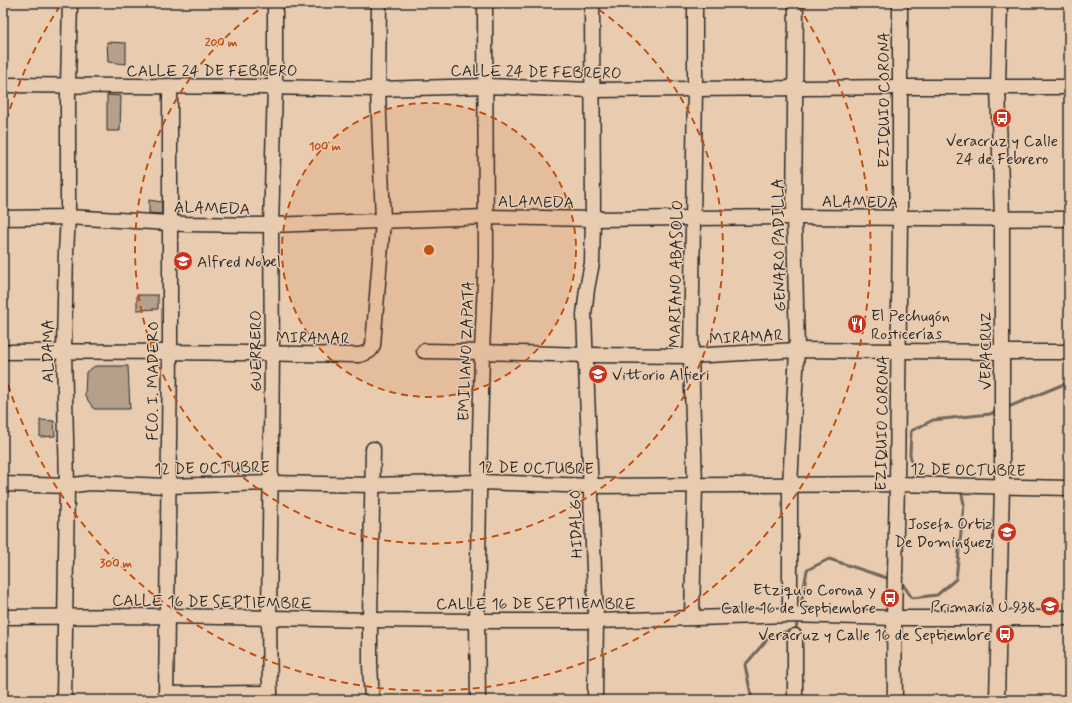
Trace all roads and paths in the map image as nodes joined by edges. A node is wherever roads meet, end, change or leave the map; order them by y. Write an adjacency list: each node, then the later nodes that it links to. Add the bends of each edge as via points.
1 (70, 3): 11 (street, ALDAMA)
2 (275, 3): 15 (street, GUERRERO)
3 (379, 3): 19 (street)
4 (485, 3): 13 (street, EMILIANO ZAPATA)
5 (592, 3): 21 (street, HIDALGO)
6 (695, 3): 20 (street, MARIANO ABASOLO)
7 (796, 3): 18 (street, GENARO PADILLA)
8 (900, 3): 16 (street, EZIQUIO CORONA)
9 (1000, 3): 14 (street, VERACRUZ)
10 (3, 84): 11 (street, CALLE 24 DE FEBRERO)
11 (68, 85): 12 (street, CALLE 24 DE FEBRERO); 22 (street, ALDAMA)
12 (170, 86): 15 (street, CALLE 24 DE FEBRERO); 32 (street, FCO. I. MADERO)
13 (486, 86): 19 (street, CALLE 24 DE FEBRERO); 21 (street, CALLE 24 DE FEBRERO); 23 (street, EMILIANO ZAPATA)
14 (998, 86): 16 (street, CALLE 24 DE FEBRERO); 17 (street, CALLE 24 DE FEBRERO); 29 (street, VERACRUZ)
15 (276, 87): 19 (street, CALLE 24 DE FEBRERO); 33 (street, GUERRERO)
16 (900, 87): 18 (street, CALLE 24 DE FEBRERO); 28 (street, EZIQUIO CORONA)
17 (1069, 87)
18 (795, 88): 20 (street, CALLE 24 DE FEBRERO); 24 (street, GENARO PADILLA)
19 (378, 89): 31 (street)
20 (695, 89): 21 (street, CALLE 24 DE FEBRERO); 27 (street, MARIANO ABASOLO)
21 (592, 90): 26 (street, HIDALGO)
22 (68, 217): 25 (street, ALAMEDA); 32 (street, ALAMEDA); 34 (street, ALDAMA)
23 (485, 217): 26 (street, ALAMEDA); 31 (street, ALAMEDA); 39 (street, EMILIANO ZAPATA)
24 (794, 217): 27 (street, ALAMEDA); 28 (street, ALAMEDA); 35 (street, GENARO PADILLA)
25 (3, 218)
26 (593, 219): 27 (street, ALAMEDA); 44 (street, HIDALGO, via 592,263 584,315)
27 (693, 219): 45 (street, MARIANO ABASOLO)
28 (900, 219): 29 (street, ALAMEDA); 36 (street, EZIQUIO CORONA)
29 (1002, 219): 30 (street, ALAMEDA); 40 (street, VERACRUZ)
30 (1069, 219)
31 (383, 221): 33 (street, ALAMEDA); 43 (street, MIRAMAR, via 372,349 360,355)
32 (169, 223): 33 (street, ALAMEDA); 42 (street, FCO. I. MADERO)
33 (271, 225): 43 (street, GUERRERO)
34 (64, 350): 38 (street, MIRAMAR); 42 (street, MIRAMAR); 53 (street, ALDAMA)
35 (797, 350): 36 (street, MIRAMAR); 45 (street, MIRAMAR); 56 (street, GENARO PADILLA)
36 (898, 350): 40 (street, MIRAMAR); 50 (street, EZIQUIO CORONA)
37 (424, 351): 39 (street, MIRAMAR)
38 (3, 352)
39 (482, 352): 44 (street, MIRAMAR); 47 (street, EMILIANO ZAPATA)
40 (1002, 352): 41 (street, MIRAMAR); 57 (street, VERACRUZ)
41 (1069, 352)
42 (170, 353): 43 (street, MIRAMAR); 54 (street, FCO. I. MADERO)
43 (272, 354): 48 (street, GUERRERO)
44 (586, 355): 45 (street, MIRAMAR); 55 (street, HIDALGO)
45 (691, 356): 52 (street, MARIANO ABASOLO)
46 (373, 449): 51 (street)
47 (480, 482): 51 (street, 12 DE OCTUBRE); 55 (street, 12 DE OCTUBRE); 69 (street, EMILIANO ZAPATA)
48 (271, 483): 51 (street, 12 DE OCTUBRE); 54 (street, 12 DE OCTUBRE); 64 (street, GUERRERO)
49 (3, 484): 53 (street, 12 DE OCTUBRE)
50 (897, 484): 56 (street, 12 DE OCTUBRE); 57 (street, 12 DE OCTUBRE); 65 (street, EZIQUIO CORONA)
51 (372, 485): 68 (street)
52 (695, 485): 55 (street, 12 DE OCTUBRE); 56 (street, 12 DE OCTUBRE); 63 (street, MARIANO ABASOLO)
53 (67, 486): 54 (street, 12 DE OCTUBRE, via 89,483); 62 (street, ALDAMA)
54 (168, 486): 60 (street, FCO. I. MADERO)
55 (591, 486): 70 (street, HIDALGO)
56 (790, 486): 59 (street, GENARO PADILLA)
57 (1002, 486): 58 (street, 12 DE OCTUBRE); 66 (street, VERACRUZ)
58 (1069, 488)
59 (790, 615): 63 (street, CALLE 16 DE SEPTIEMBRE); 65 (street, CALLE 16 DE SEPTIEMBRE)
60 (167, 616): 62 (street, CALLE 16 DE SEPTIEMBRE); 64 (street, CALLE 16 DE SEPTIEMBRE); 74 (street, FCO. I. MADERO)
61 (3, 617): 62 (street, CALLE 16 DE SEPTIEMBRE)
62 (64, 617): 75 (street, ALDAMA)
63 (692, 617): 70 (street, CALLE 16 DE SEPTIEMBRE)
64 (269, 618): 68 (street, CALLE 16 DE SEPTIEMBRE); 73 (street, GUERRERO)
65 (894, 618): 66 (street, CALLE 16 DE SEPTIEMBRE); 79 (street, EZIQUIO CORONA)
66 (998, 618): 67 (street, CALLE 16 DE SEPTIEMBRE); 80 (street, VERACRUZ)
67 (1069, 618)
68 (370, 620): 69 (street, CALLE 16 DE SEPTIEMBRE); 76 (street)
69 (477, 621): 70 (street, CALLE 16 DE SEPTIEMBRE); 77 (street, EMILIANO ZAPATA)
70 (596, 621): 72 (street, HIDALGO)
71 (795, 636): 78 (street)
72 (595, 694)
73 (270, 696): 74 (street)
74 (166, 697)
75 (64, 700)
76 (372, 700)
77 (478, 700)
78 (795, 700)
79 (895, 700)
80 (997, 700)

